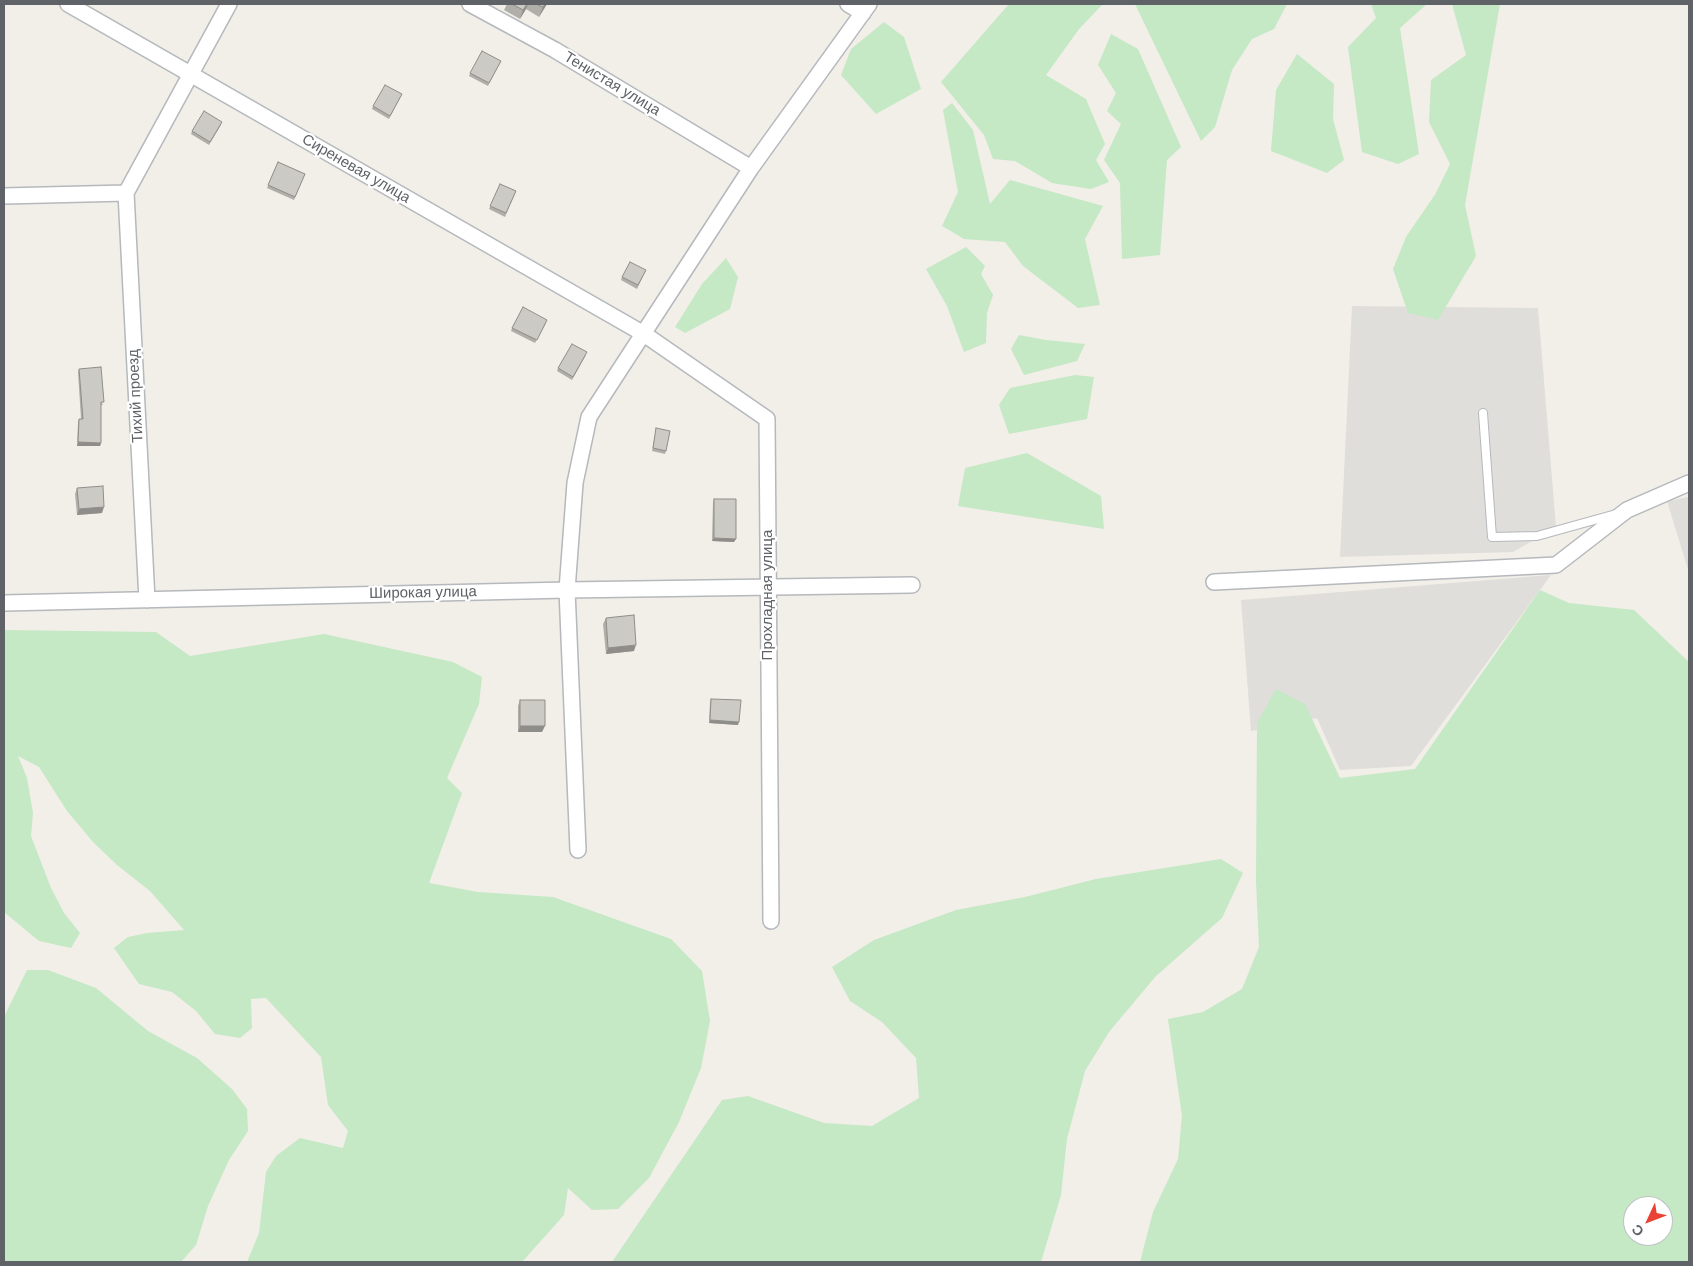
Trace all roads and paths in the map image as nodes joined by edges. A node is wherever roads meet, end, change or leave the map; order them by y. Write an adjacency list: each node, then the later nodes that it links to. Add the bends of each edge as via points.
1 (68, 4): 6 (street, Сиреневая улица)
2 (229, 4): 6 (street)
3 (470, 4): 7 (street, Тенистая улица, via 555,50)
4 (848, 4): 5 (street)
5 (866, 8): 7 (street)
6 (189, 74): 8 (street); 10 (street, Сиреневая улица)
7 (751, 168): 10 (street)
8 (126, 193): 9 (street); 18 (street, Тихий проезд)
9 (4, 196)
10 (644, 334): 16 (street, Прохладная улица, via 767,419); 17 (street, via 589,417 575,483)
11 (1483, 413): 13 (lane, via 1492,537 1537,536)
12 (1689, 483): 13 (street)
13 (1627, 510): 14 (street, via 1556,565)
14 (1214, 582)
15 (912, 585): 16 (street, Широкая улица)
16 (768, 586): 17 (street, Широкая улица); 21 (street, Прохладная улица)
17 (567, 590): 18 (street, Широкая улица); 20 (street)
18 (147, 600): 19 (street, Широкая улица)
19 (4, 603)
20 (578, 850)
21 (771, 921)

